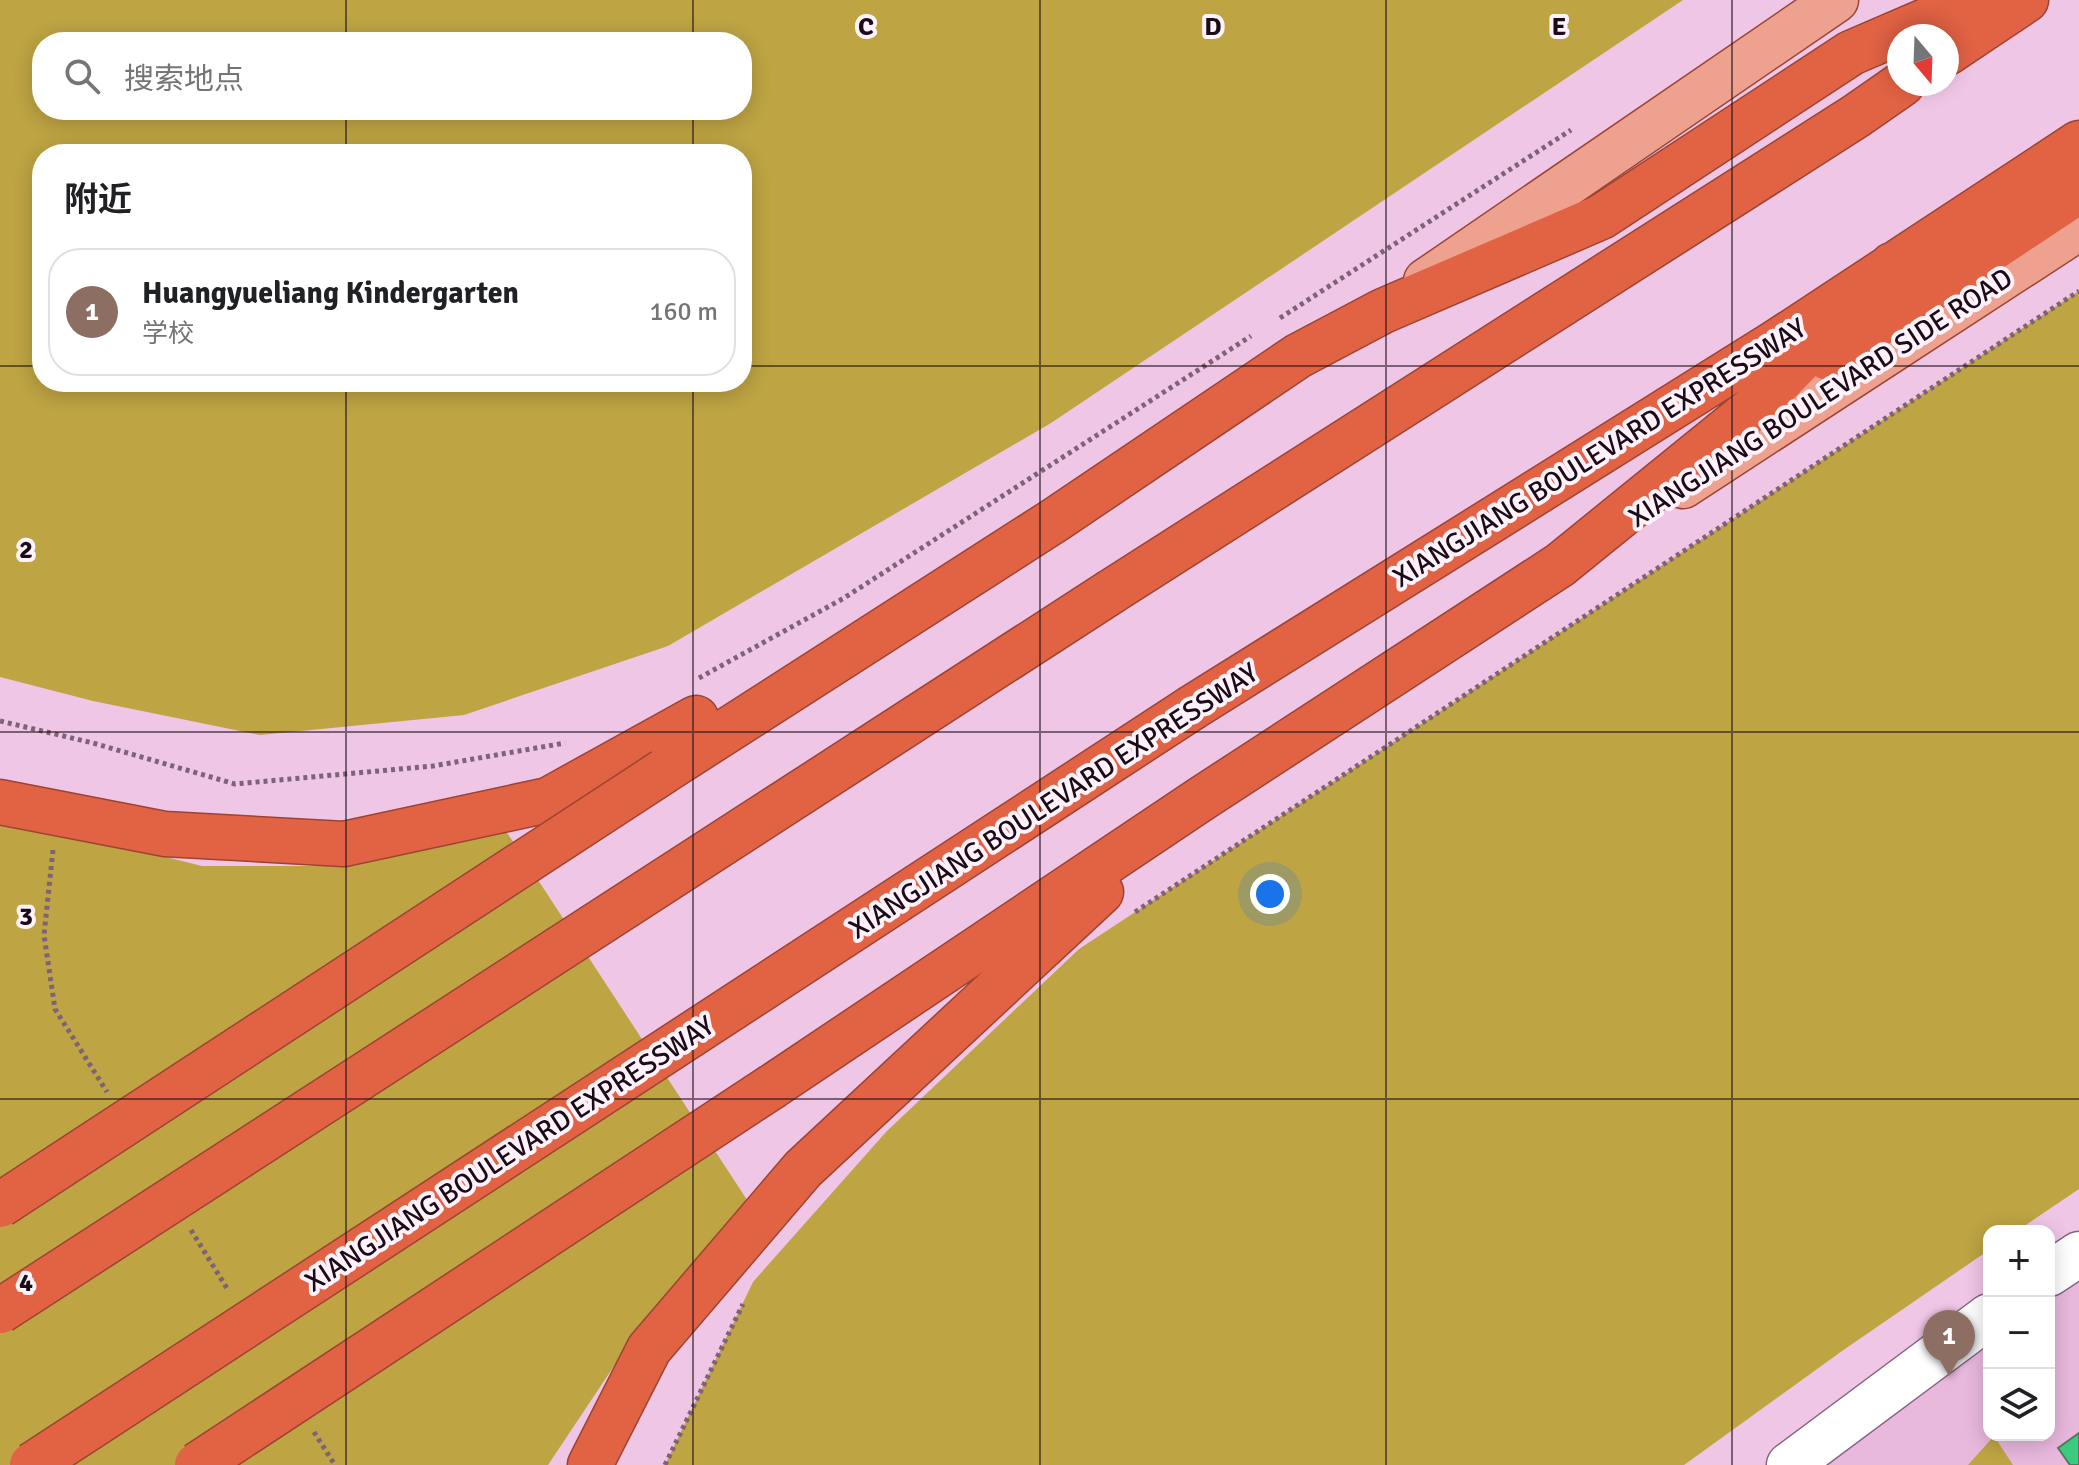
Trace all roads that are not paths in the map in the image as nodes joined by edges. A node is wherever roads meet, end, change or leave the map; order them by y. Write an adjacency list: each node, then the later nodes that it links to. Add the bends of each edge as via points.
1 (1836, 0): 12 (main road)
2 (1936, 0): 6 (highway)
3 (1974, 0): 6 (highway)
4 (2026, 0): 5 (highway)
5 (1959, 45)
6 (1851, 53): 12 (highway, via 1601,217)
7 (1887, 94): 21 (highway, bridge)
8 (2079, 143): 11 (highway, XIANGJIANG BOULEVARD EXPRESSWAY)
9 (2079, 191): 13 (highway)
10 (2079, 228): 15 (main road, XIANGJIANG BOULEVARD SIDE ROAD)
11 (1892, 265): 13 (highway); 23 (highway, XIANGJIANG BOULEVARD EXPRESSWAY, bridge, via 1193,707)
12 (1383, 311): 14 (highway, via 1298,356)
13 (1756, 406): 15 (highway)
14 (1055, 520): 17 (highway, via 548,800 344,844 165,834); 18 (highway, bridge)
15 (1560, 565): 16 (highway)
16 (1201, 799): 24 (highway, bridge); 25 (highway, via 803,1169 649,1349)
17 (0, 802)
18 (0, 1205)
19 (2079, 1254): 20 (street)
20 (2055, 1270)
21 (0, 1311)
22 (1983, 1320): 26 (street)
23 (32, 1465)
24 (197, 1465)
25 (590, 1465)
26 (1789, 1465)

